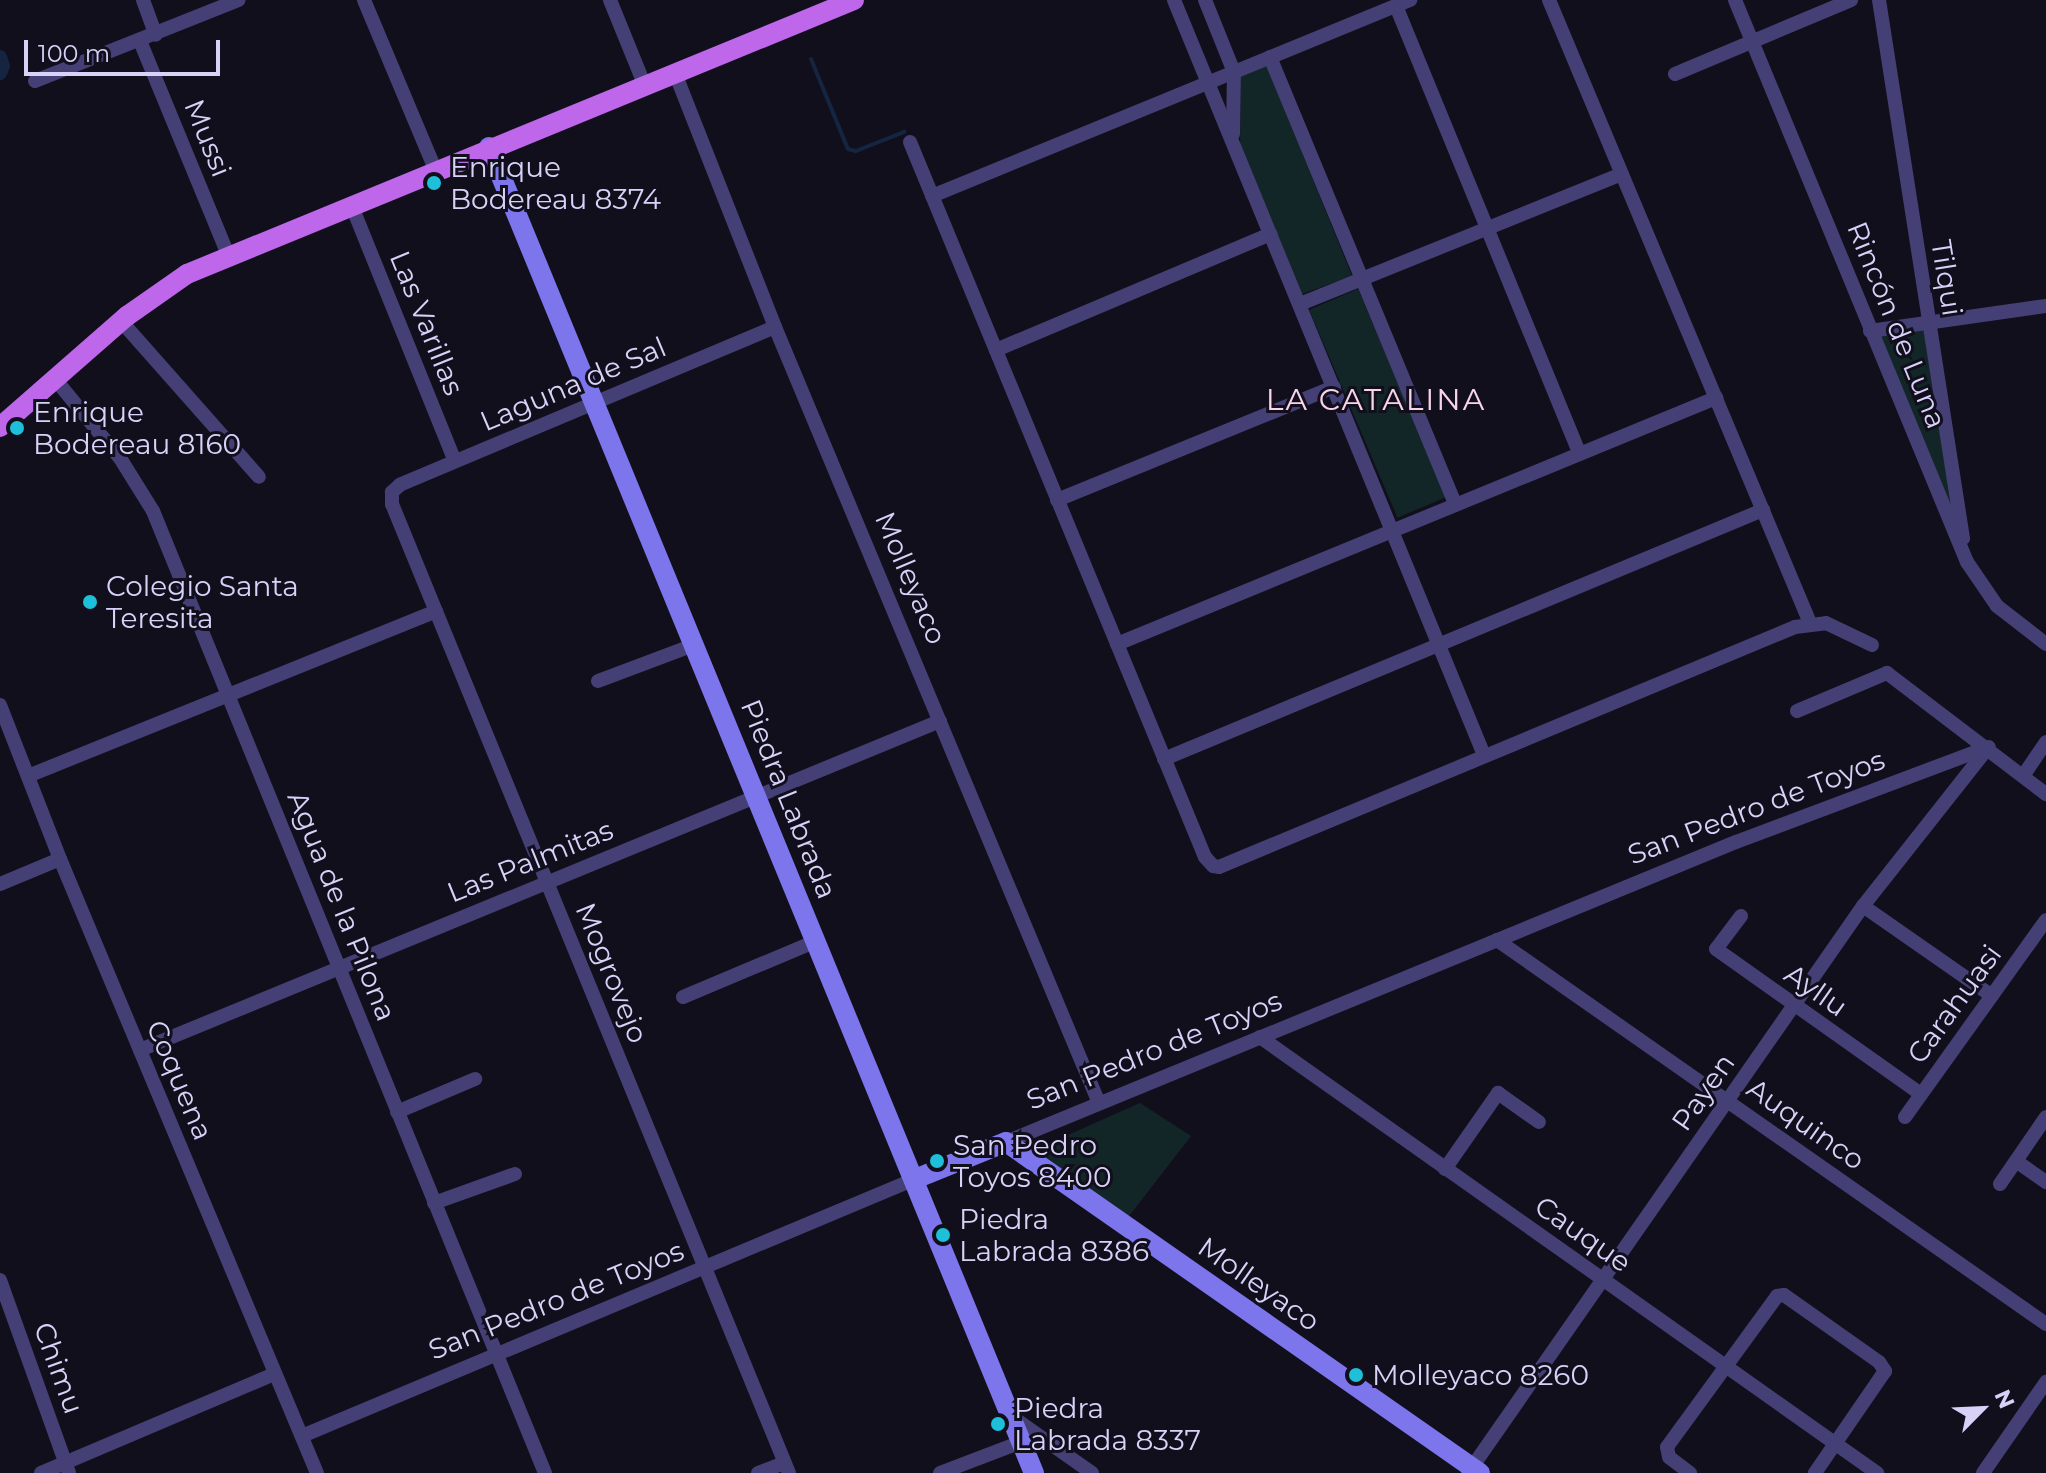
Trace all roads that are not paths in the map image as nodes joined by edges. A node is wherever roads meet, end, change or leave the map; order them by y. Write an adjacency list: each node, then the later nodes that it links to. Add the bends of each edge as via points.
1 (143, 0): 13 (street)
2 (239, 0): 13 (street)
3 (364, 0): 26 (street)
4 (610, 0): 22 (street)
5 (854, 0): 18 (main road)
6 (1174, 0): 21 (street)
7 (1205, 0): 17 (street)
8 (1549, 0): 27 (street)
9 (1735, 0): 15 (street, Rincón de Luna)
10 (1851, 0): 15 (street)
11 (1879, 0): 37 (street, Tilqui)
12 (1403, 3): 16 (street); 30 (street)
13 (156, 35): 14 (street)
14 (140, 41): 20 (street); 32 (street, Mussi)
15 (1753, 41): 19 (street); 39 (street, Rincón de Luna)
16 (1270, 57): 17 (street); 33 (street)
17 (1234, 72): 21 (street); 23 (street)
18 (675, 73): 22 (main road); 38 (street, Molleyaco)
19 (1675, 74)
20 (35, 81)
21 (1209, 82): 23 (street); 28 (street)
22 (645, 86): 25 (main road)
23 (1233, 141): 31 (street)
24 (910, 142): 28 (street)
25 (489, 147): 26 (main road); 44 (main road, Piedra Labrada)
26 (435, 169): 29 (main road)
27 (1622, 174): 30 (street); 43 (street)
28 (932, 196): 40 (street)
29 (351, 204): 32 (main road); 47 (street, Las Varillas)
30 (1488, 230): 33 (street); 46 (street)
31 (1271, 234): 34 (street); 40 (street)
32 (228, 255): 36 (main road, via 169,285)
33 (1360, 281): 34 (street); 51 (street)
34 (1300, 304): 42 (street)
35 (2046, 306): 37 (street)
36 (121, 321): 41 (main road); 48 (street)
37 (1928, 323): 39 (street); 54 (street, Tilqui)
38 (775, 327): 44 (street, Laguna de Sal); 66 (street, Molleyaco)
39 (1870, 331): 54 (street, Rincón de Luna)
40 (996, 350): 50 (street)
41 (55, 379): 45 (main road); 63 (street, Agua de la Pilona, via 141,488)
42 (1334, 387): 50 (street); 53 (street)
43 (1716, 398): 46 (street); 52 (street)
44 (596, 402): 47 (street, Laguna de Sal); 60 (main road, Piedra Labrada)
45 (0, 427)
46 (1580, 454): 51 (street)
47 (455, 461): 49 (street, Laguna de Sal)
48 (259, 477)
49 (392, 492): 55 (street, Mogrovejo, via 392,504)
50 (1057, 500): 57 (street)
51 (1455, 504): 53 (street)
52 (1763, 510): 56 (street); 58 (street)
53 (1393, 531): 57 (street); 58 (street)
54 (1967, 562): 59 (street, Rincón de Luna, via 1997,606)
55 (436, 611): 63 (street); 76 (street, Mogrovejo)
56 (1810, 623): 61 (street, via 1846,630); 69 (street)
57 (1117, 644): 70 (street)
58 (1440, 644): 69 (street); 70 (street)
59 (2046, 644)
60 (694, 645): 62 (street); 74 (main road, Piedra Labrada)
61 (1872, 645)
62 (598, 681)
63 (229, 695): 71 (street); 83 (street, Agua de la Pilona)
64 (0, 705): 71 (street, Coquena)
65 (1797, 711): 68 (street, via 1887,673)
66 (940, 721): 74 (street, Las Palmitas); 92 (street, Molleyaco)
67 (2046, 742): 72 (street)
68 (1989, 747): 72 (street); 78 (street, Payen); 81 (street, San Pedro de Toyos)
69 (1484, 755): 70 (street, via 1211,869)
70 (1164, 759)
71 (28, 776): 75 (street, Coquena)
72 (2023, 776): 73 (street)
73 (2046, 794)
74 (757, 796): 76 (street, Las Palmitas); 82 (main road, Piedra Labrada)
75 (60, 859): 77 (street); 88 (street, Coquena)
76 (547, 882): 83 (street, Las Palmitas); 105 (street, Mogrovejo)
77 (0, 884)
78 (1863, 906): 84 (street); 86 (street, Payen)
79 (1741, 916): 86 (street, Ayllu, via 1716,949)
80 (2046, 920): 84 (street, Carahuasi)
81 (1497, 940): 87 (street, San Pedro de Toyos); 91 (street, Auquinco)
82 (816, 941): 85 (street); 101 (main road, Piedra Labrada)
83 (339, 968): 88 (street, Las Palmitas); 93 (street, Agua de la Pilona)
84 (1992, 996): 90 (street, Carahuasi)
85 (683, 997)
86 (1794, 1007): 90 (street, Ayllu); 91 (street, Payen)
87 (1260, 1037): 92 (street, San Pedro de Toyos); 99 (street, Cauque)
88 (140, 1050): 111 (street, Coquena)
89 (475, 1079): 93 (street)
90 (1921, 1094): 94 (street, Carahuasi)
91 (1728, 1101): 107 (street, Payen); 108 (street, Auquinco)
92 (1099, 1103): 97 (street, San Pedro de Toyos)
93 (397, 1112): 104 (street, Agua de la Pilona)
94 (1905, 1117)
95 (2046, 1117): 98 (street)
96 (1539, 1122): 99 (street, via 1498,1093)
97 (1006, 1142): 101 (main road, San Pedro de Toyos); 119 (main road, Molleyaco)
98 (2016, 1161): 102 (street); 103 (street)
99 (1445, 1169): 107 (street, Cauque)
100 (515, 1174): 104 (street)
101 (915, 1179): 105 (street, San Pedro de Toyos); 113 (main road, Piedra Labrada)
102 (2046, 1182)
103 (2000, 1184)
104 (434, 1203): 109 (street, Agua de la Pilona)
105 (705, 1269): 109 (street, San Pedro de Toyos); 118 (street, Mogrovejo)
106 (0, 1280): 117 (street, Chimu)
107 (1603, 1280): 110 (street, Cauque); 119 (street, Payen)
108 (2046, 1324)
109 (496, 1354): 114 (street, San Pedro de Toyos); 122 (street, Agua de la Pilona)
110 (1724, 1367): 116 (street, Cauque); 116 (street, via 1777,1296 1784,1295 1885,1371); 127 (street, via 1667,1447 1669,1457)
111 (274, 1374): 114 (street, Coquena); 117 (street)
112 (2046, 1382): 130 (street)
113 (1011, 1415): 115 (main road, Piedra Labrada); 126 (street)
114 (302, 1436): 121 (street, Coquena)
115 (1021, 1442): 124 (street); 125 (main road, Piedra Labrada)
116 (1836, 1444): 128 (street); 129 (street, Cauque)
117 (67, 1467): 120 (street)
118 (787, 1468): 123 (street)
119 (1473, 1471)
120 (41, 1473)
121 (317, 1473)
122 (545, 1473)
123 (758, 1473)
124 (940, 1473)
125 (1034, 1473)
126 (1092, 1473)
127 (1690, 1473)
128 (1815, 1473)
129 (1877, 1473)
130 (1983, 1473)

